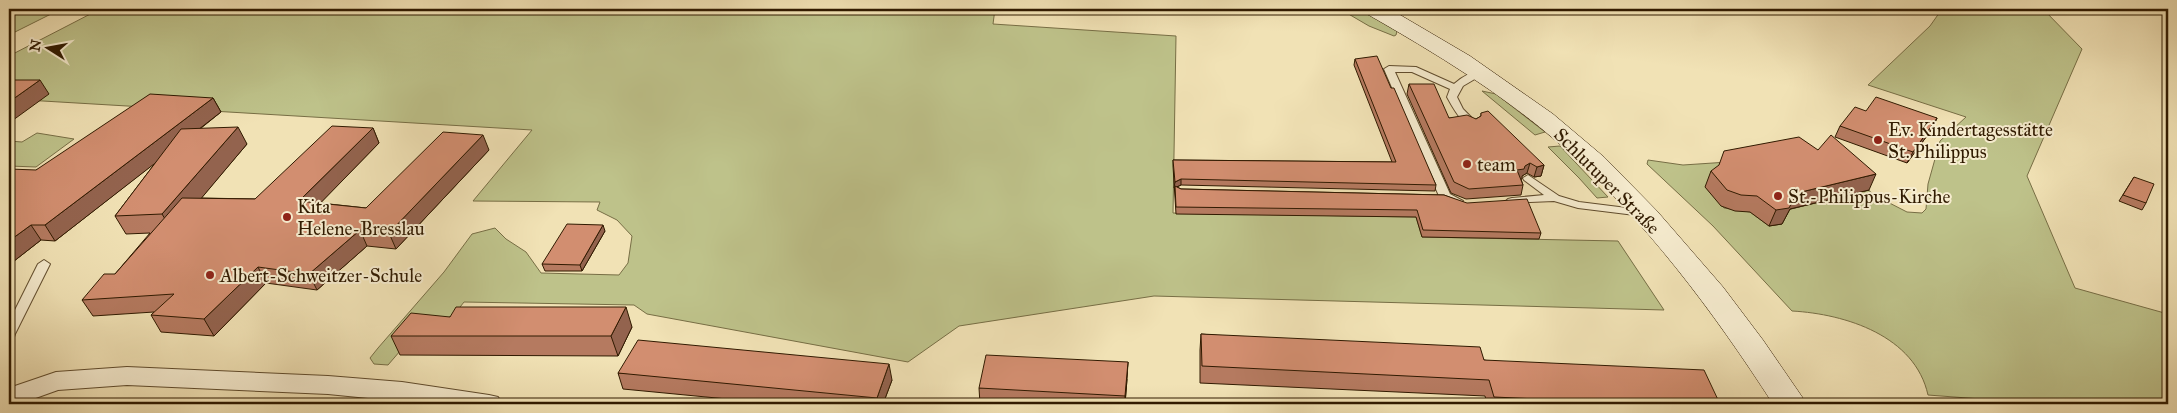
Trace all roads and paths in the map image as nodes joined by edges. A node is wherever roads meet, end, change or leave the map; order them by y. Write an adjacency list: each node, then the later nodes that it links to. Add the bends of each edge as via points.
1 (1375, 9): 2 (main road, Schlutuper Straße)
2 (1480, 73): 3 (lane); 9 (main road, Schlutuper Straße, via 1580,150)
3 (1454, 87): 4 (lane, via 1452,96); 8 (lane, via 1413,70 1389,69 1440,196)
4 (1472, 124)
5 (1528, 178): 6 (lane)
6 (1555, 198): 7 (lane); 9 (lane, via 1578,205)
7 (1501, 201)
8 (1465, 204)
9 (1643, 213): 14 (main road, Schlutuper Straße, via 1728,315)
10 (44, 264): 11 (lane)
11 (9, 334)
12 (9, 398): 13 (street, via 56,382 126,376 328,385 402,391)
13 (489, 404)
14 (1790, 404)

